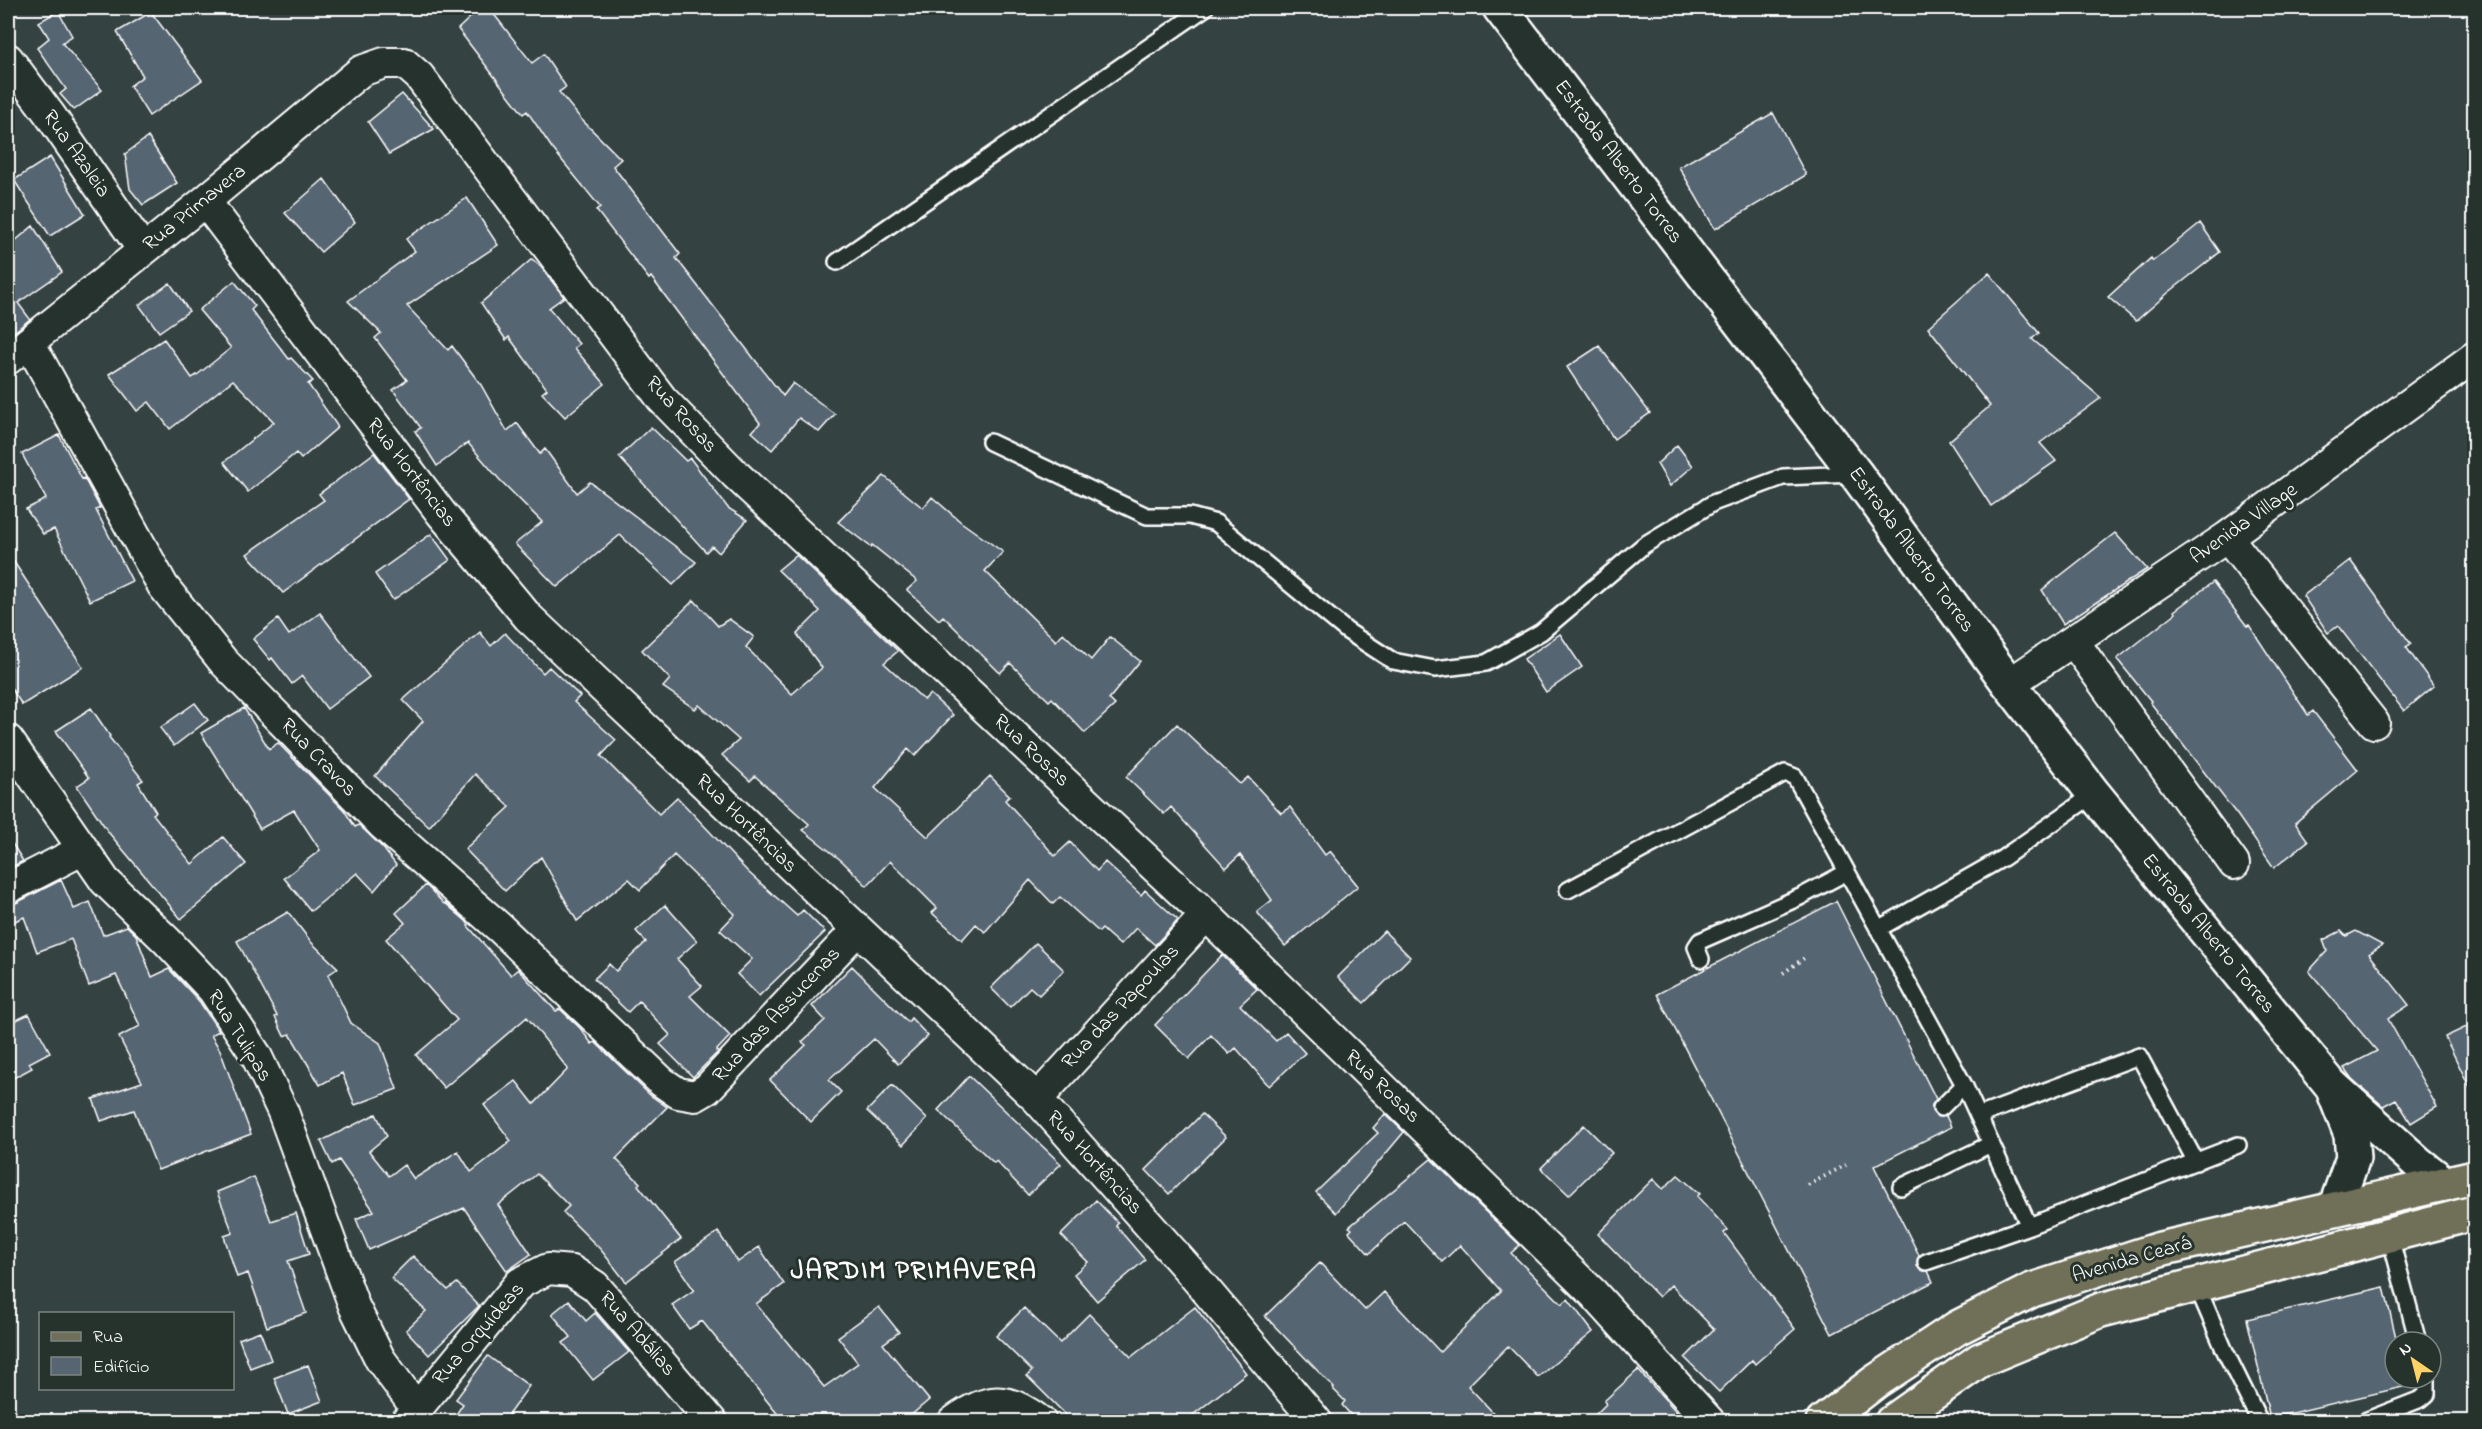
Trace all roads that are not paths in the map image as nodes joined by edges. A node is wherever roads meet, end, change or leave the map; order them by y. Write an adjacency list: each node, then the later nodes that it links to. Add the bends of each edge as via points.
1 (1205, 8): 7 (lane)
2 (1500, 8): 11 (street, Estrada Alberto Torres)
3 (8, 59): 6 (street, Rua Azaleia)
4 (384, 63): 5 (street, Rua Primavera, via 361,71); 23 (street, Rua Rosas, via 404,63 419,76 662,399 752,490)
5 (205, 201): 6 (street, Rua Primavera); 25 (street, Rua Hortências, via 441,513 528,617)
6 (143, 250): 8 (street, Rua Primavera)
7 (837, 262)
8 (18, 351): 29 (street, Rua Cravos, via 163,586 223,661 383,825 500,928 662,1082 678,1093)
9 (2475, 357): 12 (street, Avenida Village)
10 (990, 442): 11 (lane, via 1147,516 1190,516 1216,523 1347,631 1393,661 1435,669 1486,663 1541,632 1644,545 1713,503 1783,477)
11 (1856, 474): 14 (street, Estrada Alberto Torres)
12 (2227, 537): 13 (street, Avenida Village); 15 (street)
13 (2074, 642): 14 (street, Avenida Village); 19 (street)
14 (2008, 684): 17 (street, Estrada Alberto Torres)
15 (2374, 723)
16 (8, 740): 18 (street, Rua Tulipas)
17 (2094, 794): 24 (lane, via 2003,858); 27 (street, Estrada Alberto Torres)
18 (82, 850): 21 (street); 47 (street, Rua Tulipas, via 105,881 213,990 256,1055 283,1112 354,1306)
19 (2234, 864)
20 (1847, 872): 22 (lane, via 1796,777 1785,773); 24 (lane); 26 (lane, via 1700,941 1696,947)
21 (8, 888)
22 (1568, 890)
23 (1206, 915): 30 (street, Rua das Papoulas); 52 (street, Rua Rosas, via 1593,1293)
24 (1878, 928): 28 (lane)
25 (857, 930): 29 (street, Rua das Assucenas, via 707,1089); 30 (street, Rua Hortências)
26 (1701, 959)
27 (2331, 1084): 36 (street, Estrada Alberto Torres, via 2418,1163); 38 (street, Estrada Alberto Torres, via 2351,1135 2353,1158)
28 (1964, 1085): 31 (lane); 32 (lane)
29 (695, 1096)
30 (1037, 1099): 51 (street, Rua Hortências)
31 (1941, 1108)
32 (1978, 1116): 33 (lane); 35 (lane, via 2139,1056)
33 (1991, 1144): 37 (lane); 40 (lane)
34 (2238, 1145): 35 (lane)
35 (2196, 1162): 40 (lane)
36 (2460, 1181): 38 (main road, Avenida Ceará)
37 (1901, 1187)
38 (2335, 1208): 53 (main road, Avenida Ceará, via 2160,1250 2032,1290 1956,1328)
39 (2475, 1213): 41 (main road, Avenida Ceará)
40 (2029, 1226): 42 (lane)
41 (2389, 1233): 44 (main road, Avenida Ceará); 45 (lane)
42 (1926, 1262)
43 (548, 1269): 47 (street, Rua Orquídeas, via 520,1283); 48 (street, Rua Adálias, via 572,1271 596,1286)
44 (2196, 1284): 54 (main road, Avenida Ceará, via 2101,1310 1980,1360); 55 (lane)
45 (2415, 1330)
46 (2427, 1390): 56 (lane, via 2421,1400)
47 (411, 1414)
48 (712, 1422)
49 (953, 1422): 50 (street, via 974,1406 1000,1401 1025,1409)
50 (1041, 1422)
51 (1317, 1422)
52 (1710, 1422)
53 (1823, 1422)
54 (1892, 1422)
55 (2260, 1422)
56 (2362, 1422)

